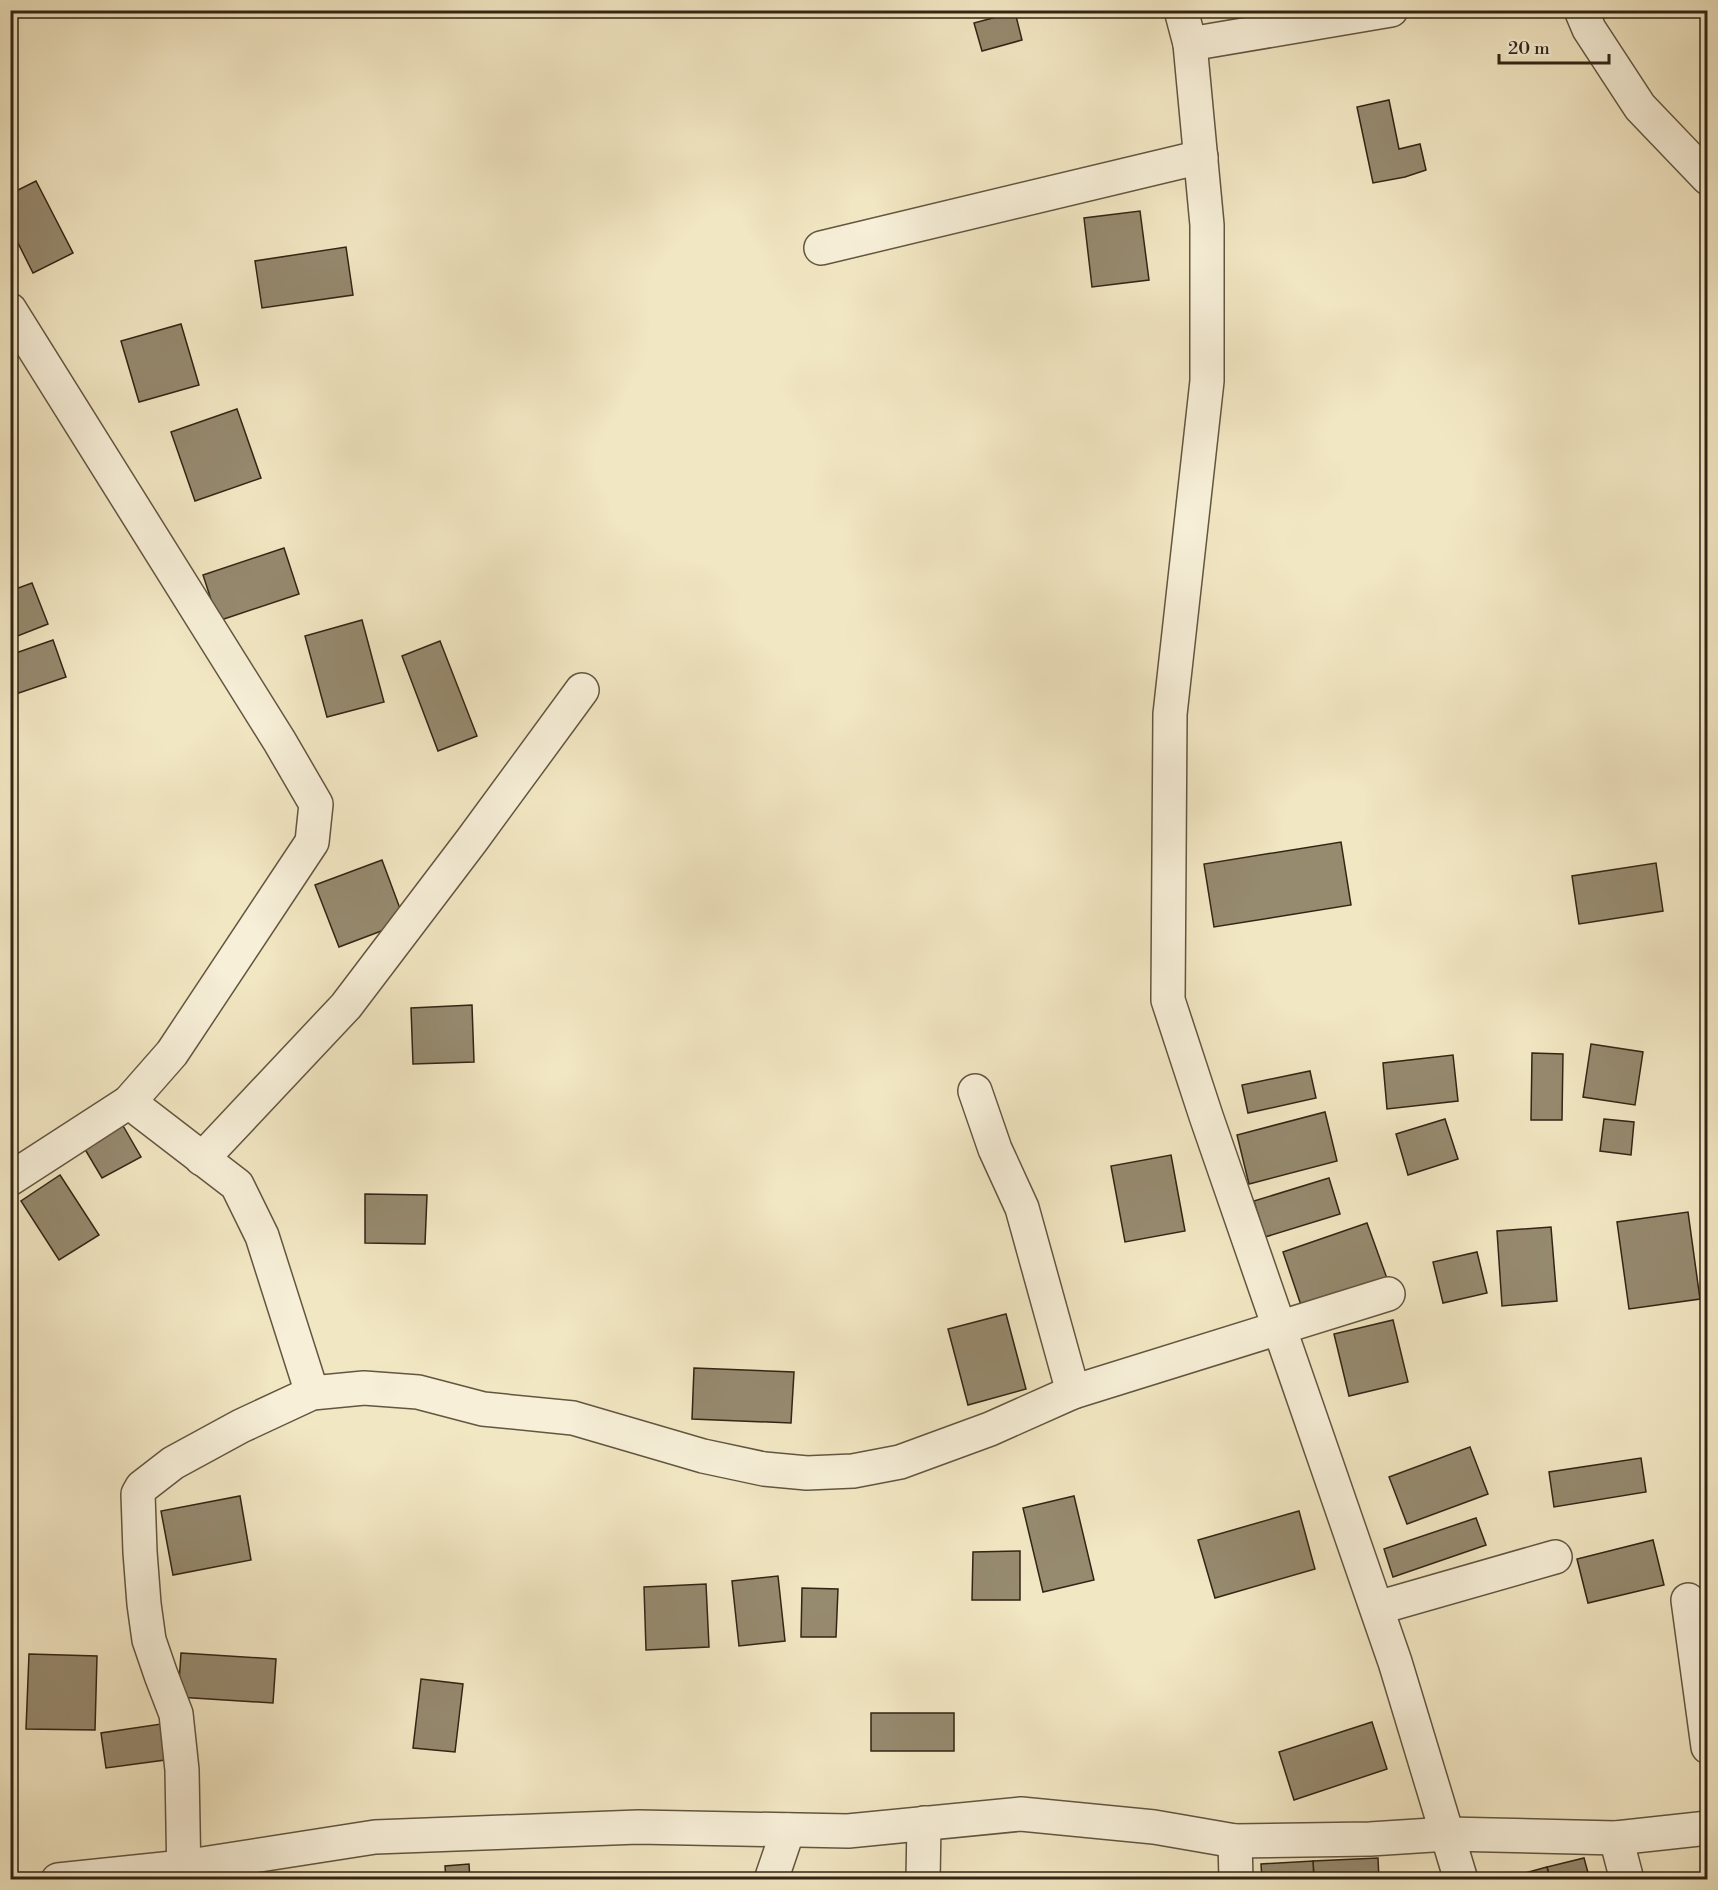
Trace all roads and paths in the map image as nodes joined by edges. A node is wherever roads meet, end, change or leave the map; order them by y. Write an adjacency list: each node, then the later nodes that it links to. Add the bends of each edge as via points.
1 (1181, 10): 4 (street)
2 (1391, 10): 4 (street)
3 (1581, 10): 6 (street, via 1589,29 1640,107)
4 (1190, 44): 5 (street)
5 (1201, 157): 7 (street); 15 (street, via 1207,225 1207,381 1170,714 1168,1000)
6 (1707, 178)
7 (821, 248)
8 (10, 310): 11 (street, via 316,804 312,842 172,1053)
9 (582, 690): 12 (street, via 346,1006)
10 (975, 1091): 16 (street, via 995,1149 1022,1208)
11 (129, 1102): 12 (street); 13 (street)
12 (202, 1159): 17 (street, via 237,1185 262,1236)
13 (10, 1179)
14 (1388, 1294): 15 (street)
15 (1280, 1328): 16 (street); 20 (street)
16 (1073, 1392): 17 (street, via 990,1429 900,1462 853,1471 807,1473 703,1456 573,1418 483,1408 418,1392 364,1388)
17 (312, 1393): 28 (street, via 173,1463 138,1494 149,1640 176,1714 182,1770)
18 (1555, 1557): 20 (street)
19 (1688, 1600): 21 (street)
20 (1377, 1608): 25 (street)
21 (1707, 1747)
22 (924, 1823): 24 (street, via 848,1831); 27 (street, via 1021,1814 1154,1827); 31 (street)
23 (1707, 1828): 26 (street)
24 (788, 1830): 28 (street, via 638,1827 375,1837); 30 (street)
25 (1448, 1834): 26 (street); 27 (street); 33 (street)
26 (1616, 1838): 34 (street)
27 (1235, 1841): 32 (street)
28 (184, 1873): 29 (street)
29 (58, 1880)
30 (771, 1880)
31 (923, 1880)
32 (1236, 1880)
33 (1461, 1880)
34 (1627, 1880)

